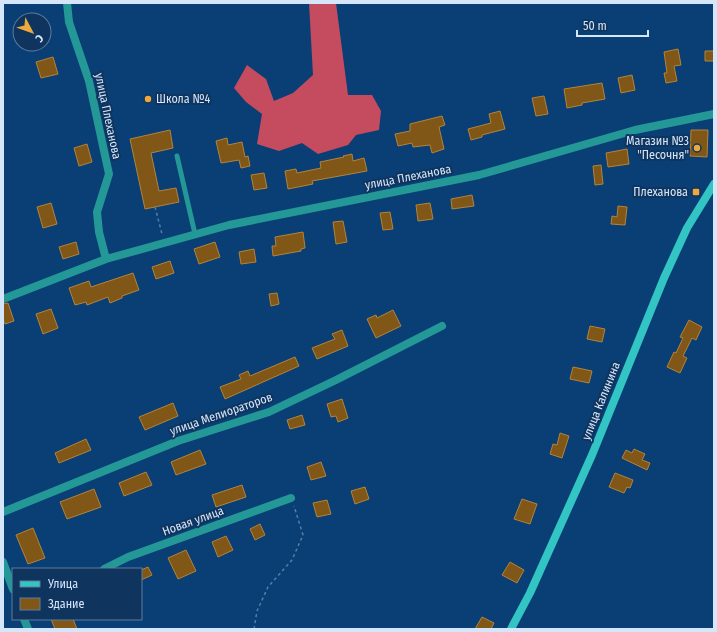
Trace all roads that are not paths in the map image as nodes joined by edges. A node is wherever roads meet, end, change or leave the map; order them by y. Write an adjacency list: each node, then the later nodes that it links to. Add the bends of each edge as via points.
1 (67, 3): 6 (street, улица Плеханова, via 69,22 89,81 108,174 97,212 98,232)
2 (714, 114): 5 (street, улица Плеханова, via 635,130 479,176 229,225)
3 (177, 156): 5 (lane)
4 (714, 184): 14 (main road, улица Калинина, via 687,228 664,278 592,455 530,593)
5 (195, 234): 6 (street, улица Плеханова)
6 (106, 259): 7 (street, улица Плеханова)
7 (3, 299)
8 (442, 326): 10 (street, улица Мелиораторов, via 269,412 178,441)
9 (291, 498): 12 (street, Новая улица, via 128,557)
10 (3, 512)
11 (3, 562): 13 (street)
12 (106, 568)
13 (12, 586)
14 (511, 629)

